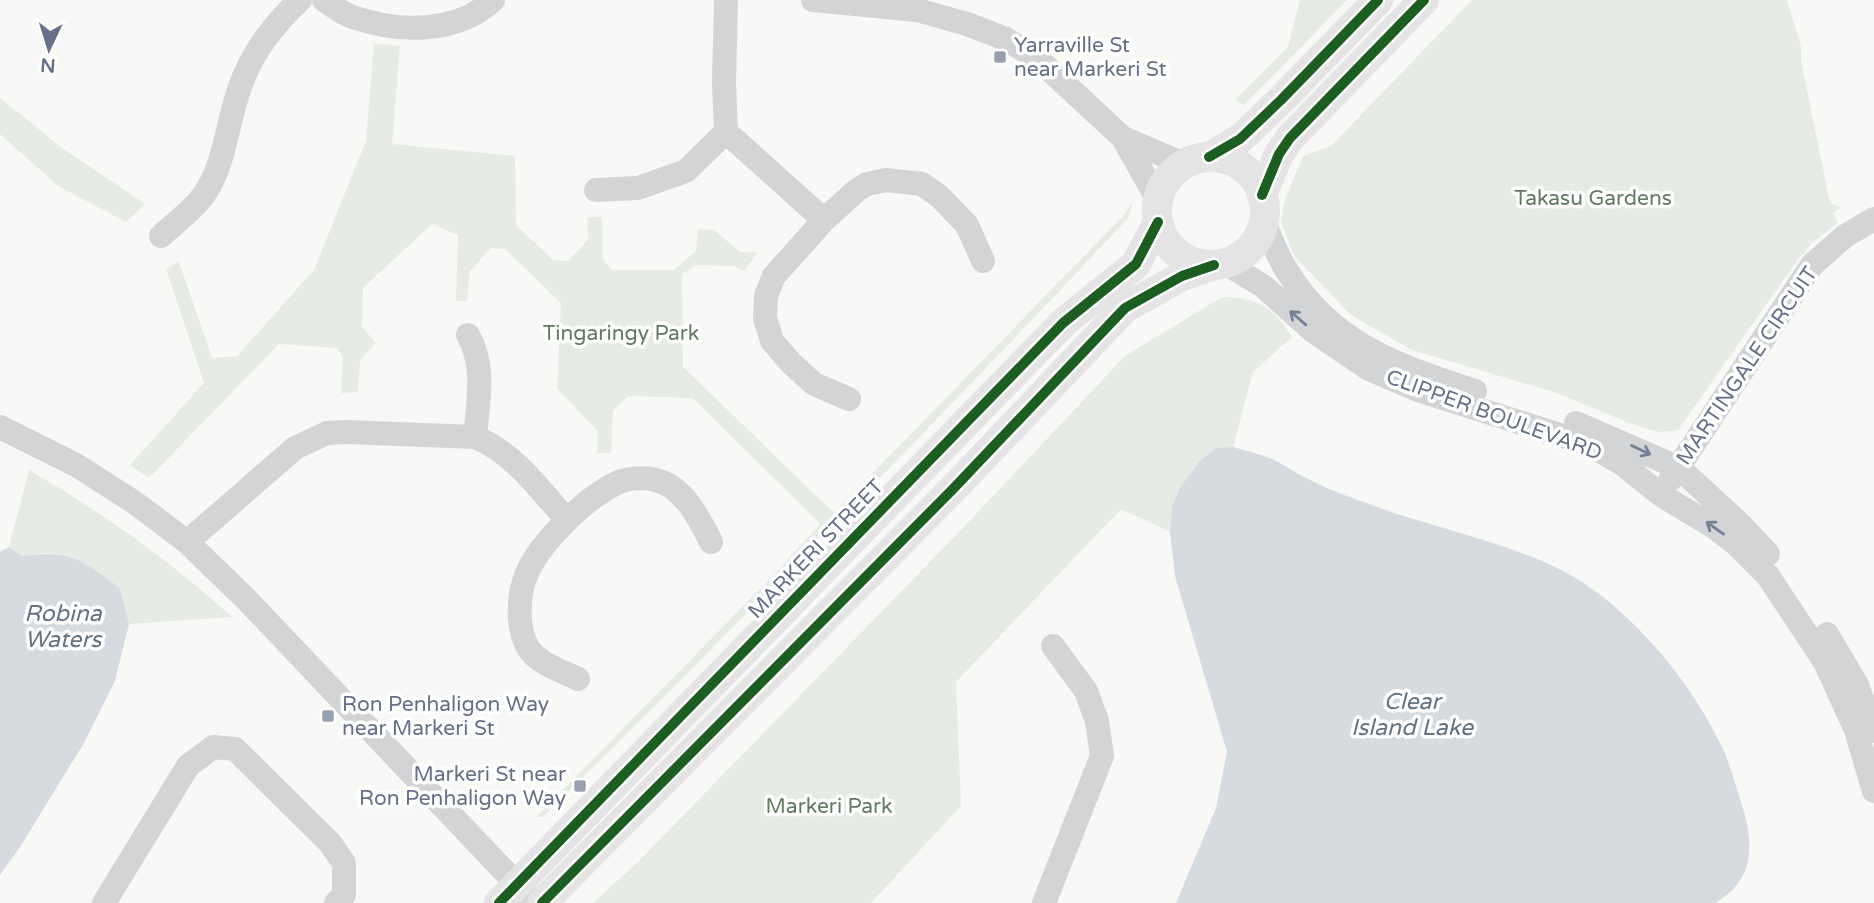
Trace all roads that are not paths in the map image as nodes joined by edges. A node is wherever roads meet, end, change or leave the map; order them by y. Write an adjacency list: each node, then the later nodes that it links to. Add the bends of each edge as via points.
1 (300, 0): 17 (street, via 274,24 246,71 219,167 206,192)
2 (324, 0): 3 (street, via 351,17 416,27 448,26)
3 (493, 0)
4 (726, 0): 9 (street)
5 (813, 0): 8 (street)
6 (1378, 0): 11 (main road, via 1240,139)
7 (1424, 0): 13 (main road, via 1290,138 1279,154)
8 (896, 4): 10 (street, via 1006,39 1039,60)
9 (726, 132): 12 (street, via 686,171 638,188); 16 (street)
10 (1123, 138): 11 (street); 14 (street)
11 (1197, 161): 13 (main road, via 1227,160 1242,167 1255,180); 14 (main road, via 1167,179)
12 (596, 190)
13 (1263, 209): 19 (main road, via 1259,236 1250,248); 24 (street, CLIPPER BOULEVARD, one-way to 24, via 1286,270 1335,328 1355,342 1402,366 1588,427)
14 (1158, 211): 19 (main road, via 1163,237 1172,249 1191,261); 33 (main road, MARKERI STREET, via 1136,264 1063,323)
15 (1874, 219): 24 (street, MARTINGALE CIRCUIT, via 1845,236 1812,265)
16 (824, 220): 18 (street, via 867,184 886,180 922,184 967,225); 21 (street, via 774,276 766,296 765,318 772,341 791,363 814,384)
17 (161, 236)
18 (983, 261)
19 (1220, 264): 25 (street, CLIPPER BOULEVARD, one-way to 19, via 1588,444 1418,390 1369,369 1313,331 1263,286); 36 (main road, via 1182,276 1125,308 953,489)
20 (468, 335): 23 (street, via 479,361)
21 (849, 399)
22 (0, 427): 27 (street, via 76,465)
23 (475, 437): 26 (street, via 517,464); 27 (street, via 327,433 295,447)
24 (1679, 468): 25 (street, MARTINGALE CIRCUIT); 31 (street, CLIPPER BOULEVARD, via 1741,524 1790,580 1848,668)
25 (1661, 495): 32 (street, CLIPPER BOULEVARD, one-way to 25, via 1841,694 1789,605 1736,544)
26 (567, 520): 28 (street, via 621,481 656,480 675,490 695,511); 30 (street, via 532,564 524,582 521,629 536,657)
27 (187, 542): 33 (street, via 246,599)
28 (711, 542)
29 (1053, 646): 37 (street, via 1086,691 1097,721 1102,756)
30 (578, 679)
31 (1874, 731)
32 (1874, 792)
33 (517, 897)
34 (104, 903): 35 (street, via 188,766 213,747 235,750 330,843 344,863 344,895)
35 (336, 903)
36 (542, 903)
37 (1044, 903)

